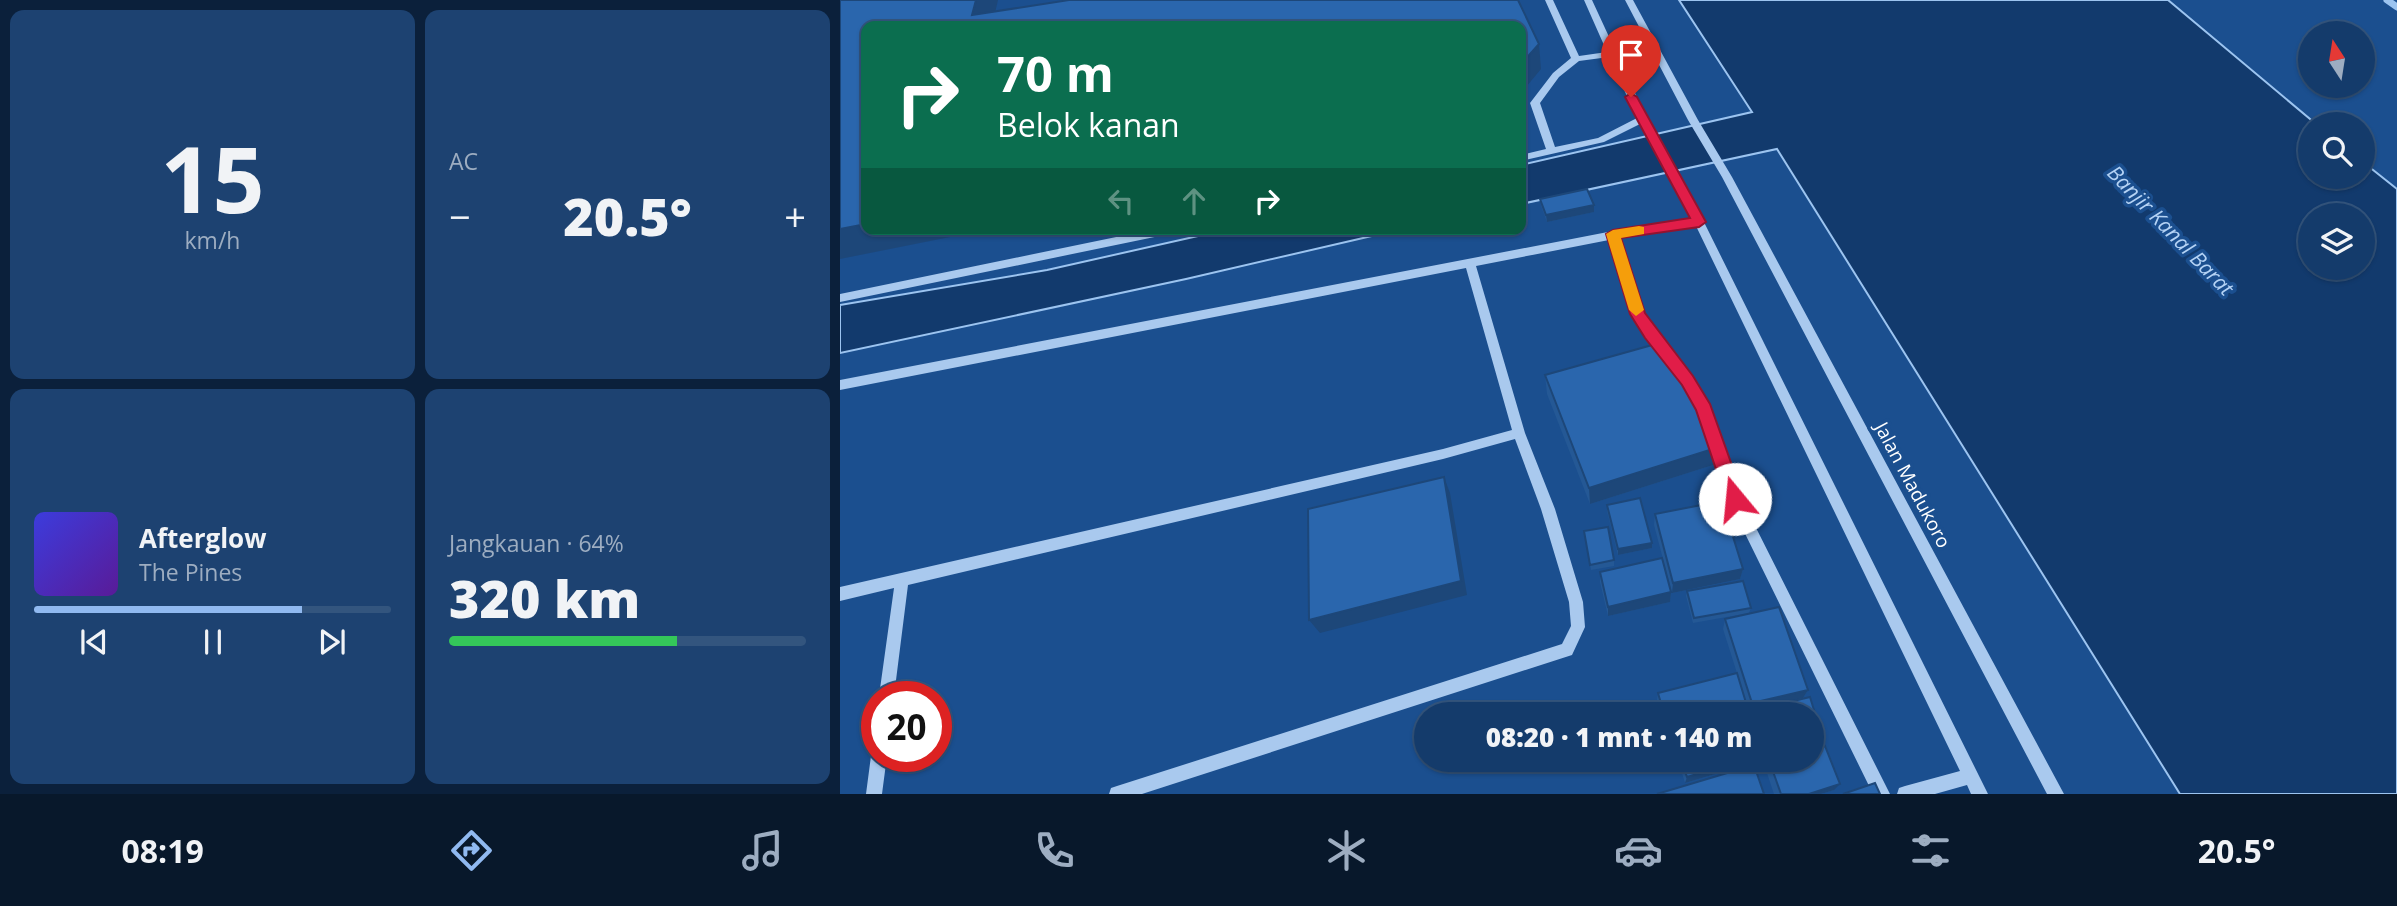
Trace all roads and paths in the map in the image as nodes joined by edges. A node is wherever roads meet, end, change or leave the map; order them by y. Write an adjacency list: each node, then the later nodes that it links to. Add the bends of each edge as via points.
1 (1549, 0): 5 (lane)
2 (1588, 0): 4 (street)
3 (1629, 0): 26 (street, Jalan Madukoro)
4 (1612, 54): 5 (lane); 6 (street)
5 (1576, 59): 7 (lane, via 1556,75 1535,103)
6 (1642, 119): 7 (street, via 1601,140); 9 (street)
7 (1552, 152): 8 (street)
8 (1526, 157)
9 (1699, 222): 10 (street); 20 (street)
10 (1613, 234): 12 (street); 23 (street, via 1638,314 1704,408 1735,499)
11 (1145, 235): 13 (lane)
12 (1470, 263): 14 (street); 15 (street)
13 (840, 298)
14 (840, 385)
15 (1519, 433): 16 (street); 22 (street, via 1576,602 1578,627 1567,650)
16 (902, 580): 17 (street); 18 (street)
17 (840, 594)
18 (888, 681)
19 (877, 772): 21 (street)
20 (1971, 776): 24 (street); 25 (street)
21 (874, 794)
22 (1117, 794)
23 (1882, 794)
24 (1905, 794)
25 (1980, 794)
26 (2056, 794)

